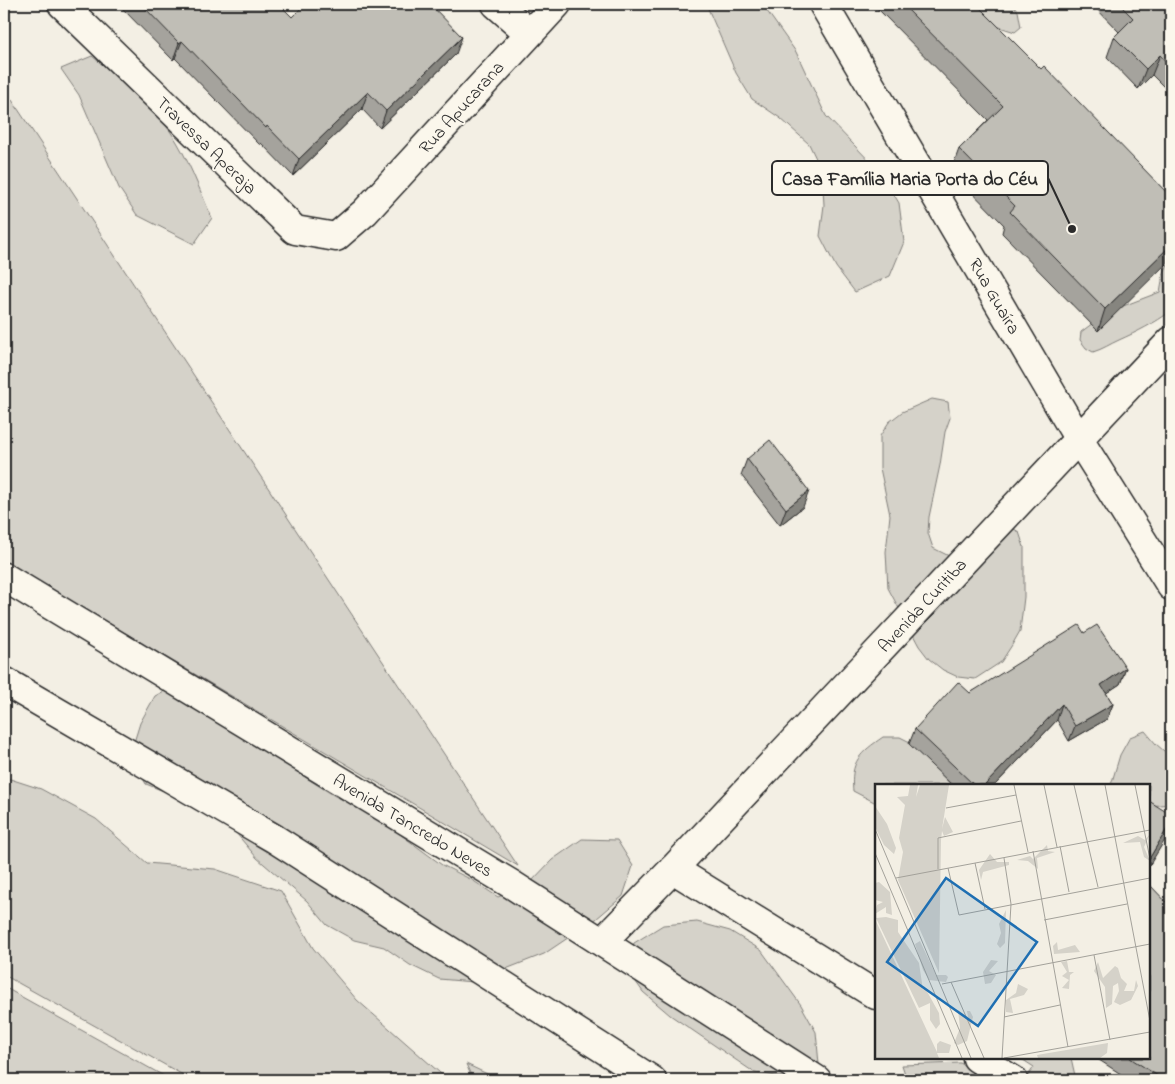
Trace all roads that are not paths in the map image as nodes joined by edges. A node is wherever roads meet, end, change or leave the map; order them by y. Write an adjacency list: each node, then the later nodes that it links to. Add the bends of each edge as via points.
1 (62, 4): 6 (street, Travessa Aperaja, via 295,230 336,237)
2 (496, 4): 5 (street)
3 (557, 4): 5 (street, Rua Apucarana)
4 (823, 4): 8 (street, Rua Guaíra)
5 (528, 33): 6 (street, Rua Apucarana)
6 (365, 212)
7 (1171, 341): 8 (street, Avenida Curitiba)
8 (1078, 438): 10 (street, Rua Guaíra); 12 (street, Avenida Curitiba)
9 (4, 577): 13 (street, Avenida Tancredo Neves)
10 (1171, 586)
11 (4, 681): 16 (street, via 275,839)
12 (673, 869): 13 (street, Avenida Curitiba); 14 (street)
13 (602, 942): 17 (street, Avenida Tancredo Neves)
14 (875, 994)
15 (979, 1059): 18 (street)
16 (652, 1080)
17 (817, 1080)
18 (1013, 1080)

